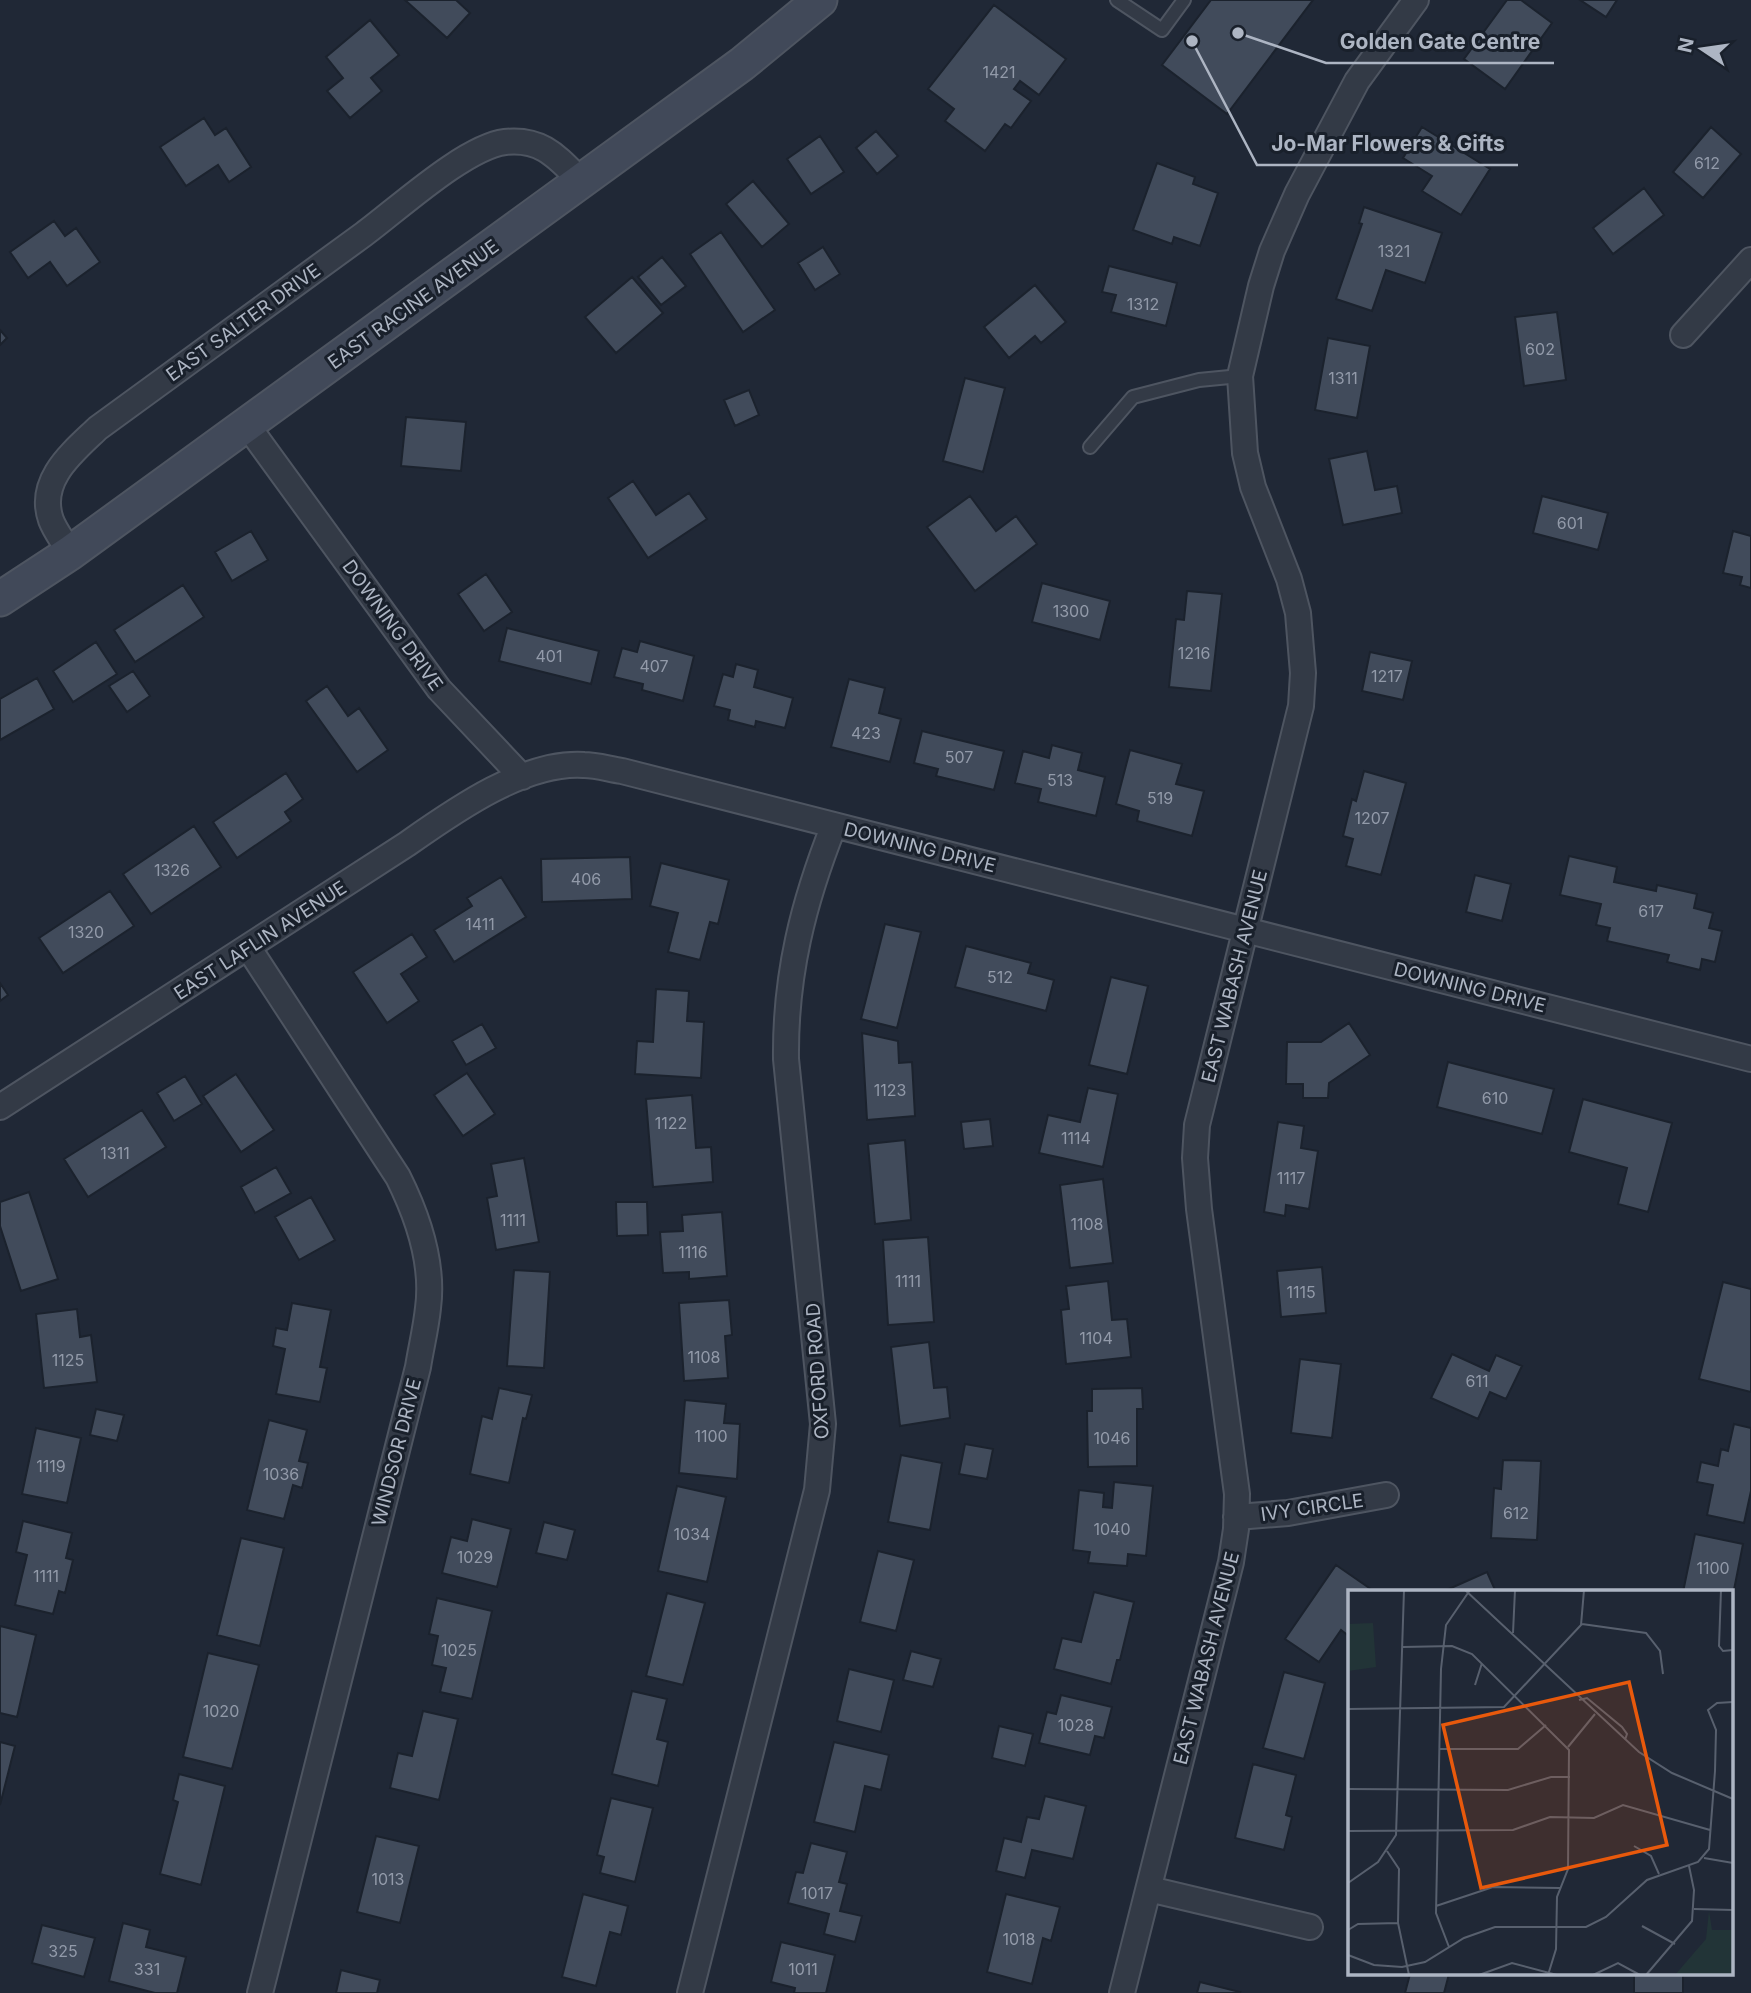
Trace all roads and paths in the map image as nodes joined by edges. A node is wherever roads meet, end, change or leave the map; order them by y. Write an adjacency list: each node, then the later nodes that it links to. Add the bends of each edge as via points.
1 (1117, 0): 2 (lane, via 1162,30)
2 (1185, 0)
3 (1416, 0): 8 (street, EAST WABASH AVENUE, via 1357,81 1297,194 1261,286)
4 (811, 3): 5 (main road, EAST RACINE AVENUE, via 742,64)
5 (581, 181): 9 (main road, EAST RACINE AVENUE); 11 (street, EAST SALTER DRIVE, via 536,144 513,142 483,149 442,174 98,428 64,461 48,493 48,509)
6 (1751, 260): 7 (street)
7 (1683, 335)
8 (1240, 376): 10 (lane, via 1199,380 1133,397); 15 (street, EAST WABASH AVENUE, via 1245,453 1298,613 1303,673 1295,737)
9 (247, 425): 11 (main road, EAST RACINE AVENUE); 13 (street, DOWNING DRIVE, via 439,689)
10 (1090, 447)
11 (70, 553): 12 (main road, EAST RACINE AVENUE)
12 (0, 599)
13 (522, 777): 14 (street, DOWNING DRIVE, via 583,764); 16 (street, EAST LAFLIN AVENUE, via 451,814)
14 (834, 825): 15 (street, DOWNING DRIVE); 24 (street, OXFORD ROAD, via 795,946 786,1016 786,1059 822,1411 822,1454 817,1490)
15 (1246, 930): 17 (street, DOWNING DRIVE); 20 (street, EAST WABASH AVENUE, via 1197,1125 1195,1158 1237,1494)
16 (248, 947): 18 (street, EAST LAFLIN AVENUE); 23 (street, WINDSOR DRIVE, via 398,1177 413,1206 429,1293 418,1367)
17 (1751, 1059)
18 (0, 1107)
19 (1387, 1495): 20 (street, IVY CIRCLE, via 1288,1513)
20 (1236, 1517): 21 (street, EAST WABASH AVENUE, via 1231,1562)
21 (1149, 1889): 22 (street); 25 (street, EAST WABASH AVENUE)
22 (1310, 1927)
23 (260, 1993)
24 (690, 1993)
25 (1122, 1993)

